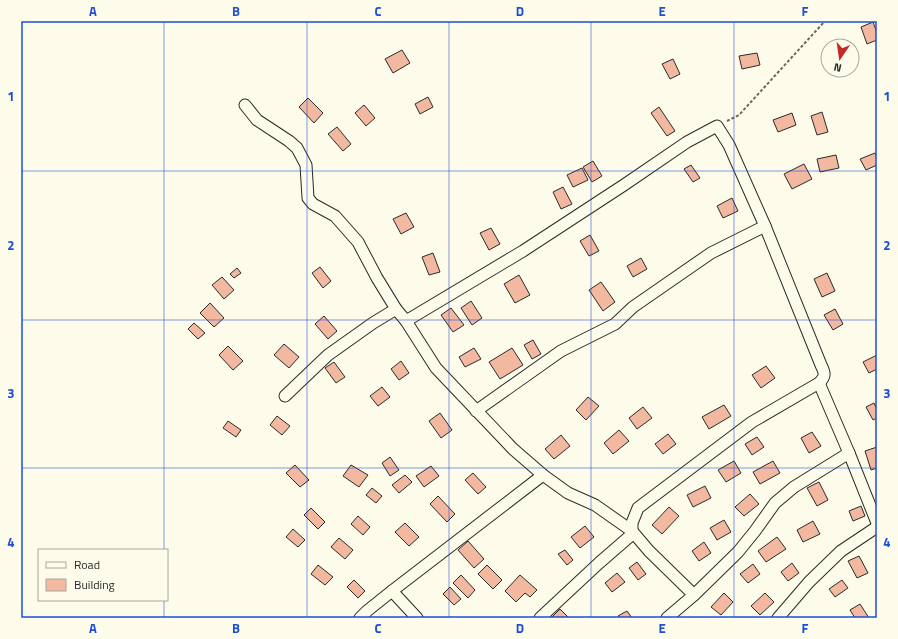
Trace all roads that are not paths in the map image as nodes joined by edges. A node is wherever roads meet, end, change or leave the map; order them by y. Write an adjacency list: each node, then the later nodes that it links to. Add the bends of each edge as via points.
1 (245, 105): 3 (street, via 257,120 296,148 306,165 308,198 335,216 358,242)
2 (765, 226): 4 (street, via 729,145 717,126 686,142 523,251); 5 (street, via 824,372 824,377); 7 (street, via 712,253 633,307 615,324 561,352)
3 (396, 309): 4 (street); 6 (street, via 328,355)
4 (406, 321): 7 (street, via 436,368)
5 (818, 383): 8 (street); 12 (street, via 752,422 638,508 632,523)
6 (285, 396)
7 (476, 411): 9 (street)
8 (849, 453): 10 (street); 14 (street, via 794,487 775,503 738,552)
9 (543, 475): 12 (street, via 568,493 595,505); 13 (street)
10 (877, 523)
11 (877, 527): 19 (street, via 841,551 809,582)
12 (632, 531): 14 (street); 17 (street, via 629,537)
13 (392, 591): 15 (street); 16 (street)
14 (694, 595): 18 (street)
15 (360, 618)
16 (417, 618)
17 (540, 618)
18 (667, 618)
19 (778, 618)

